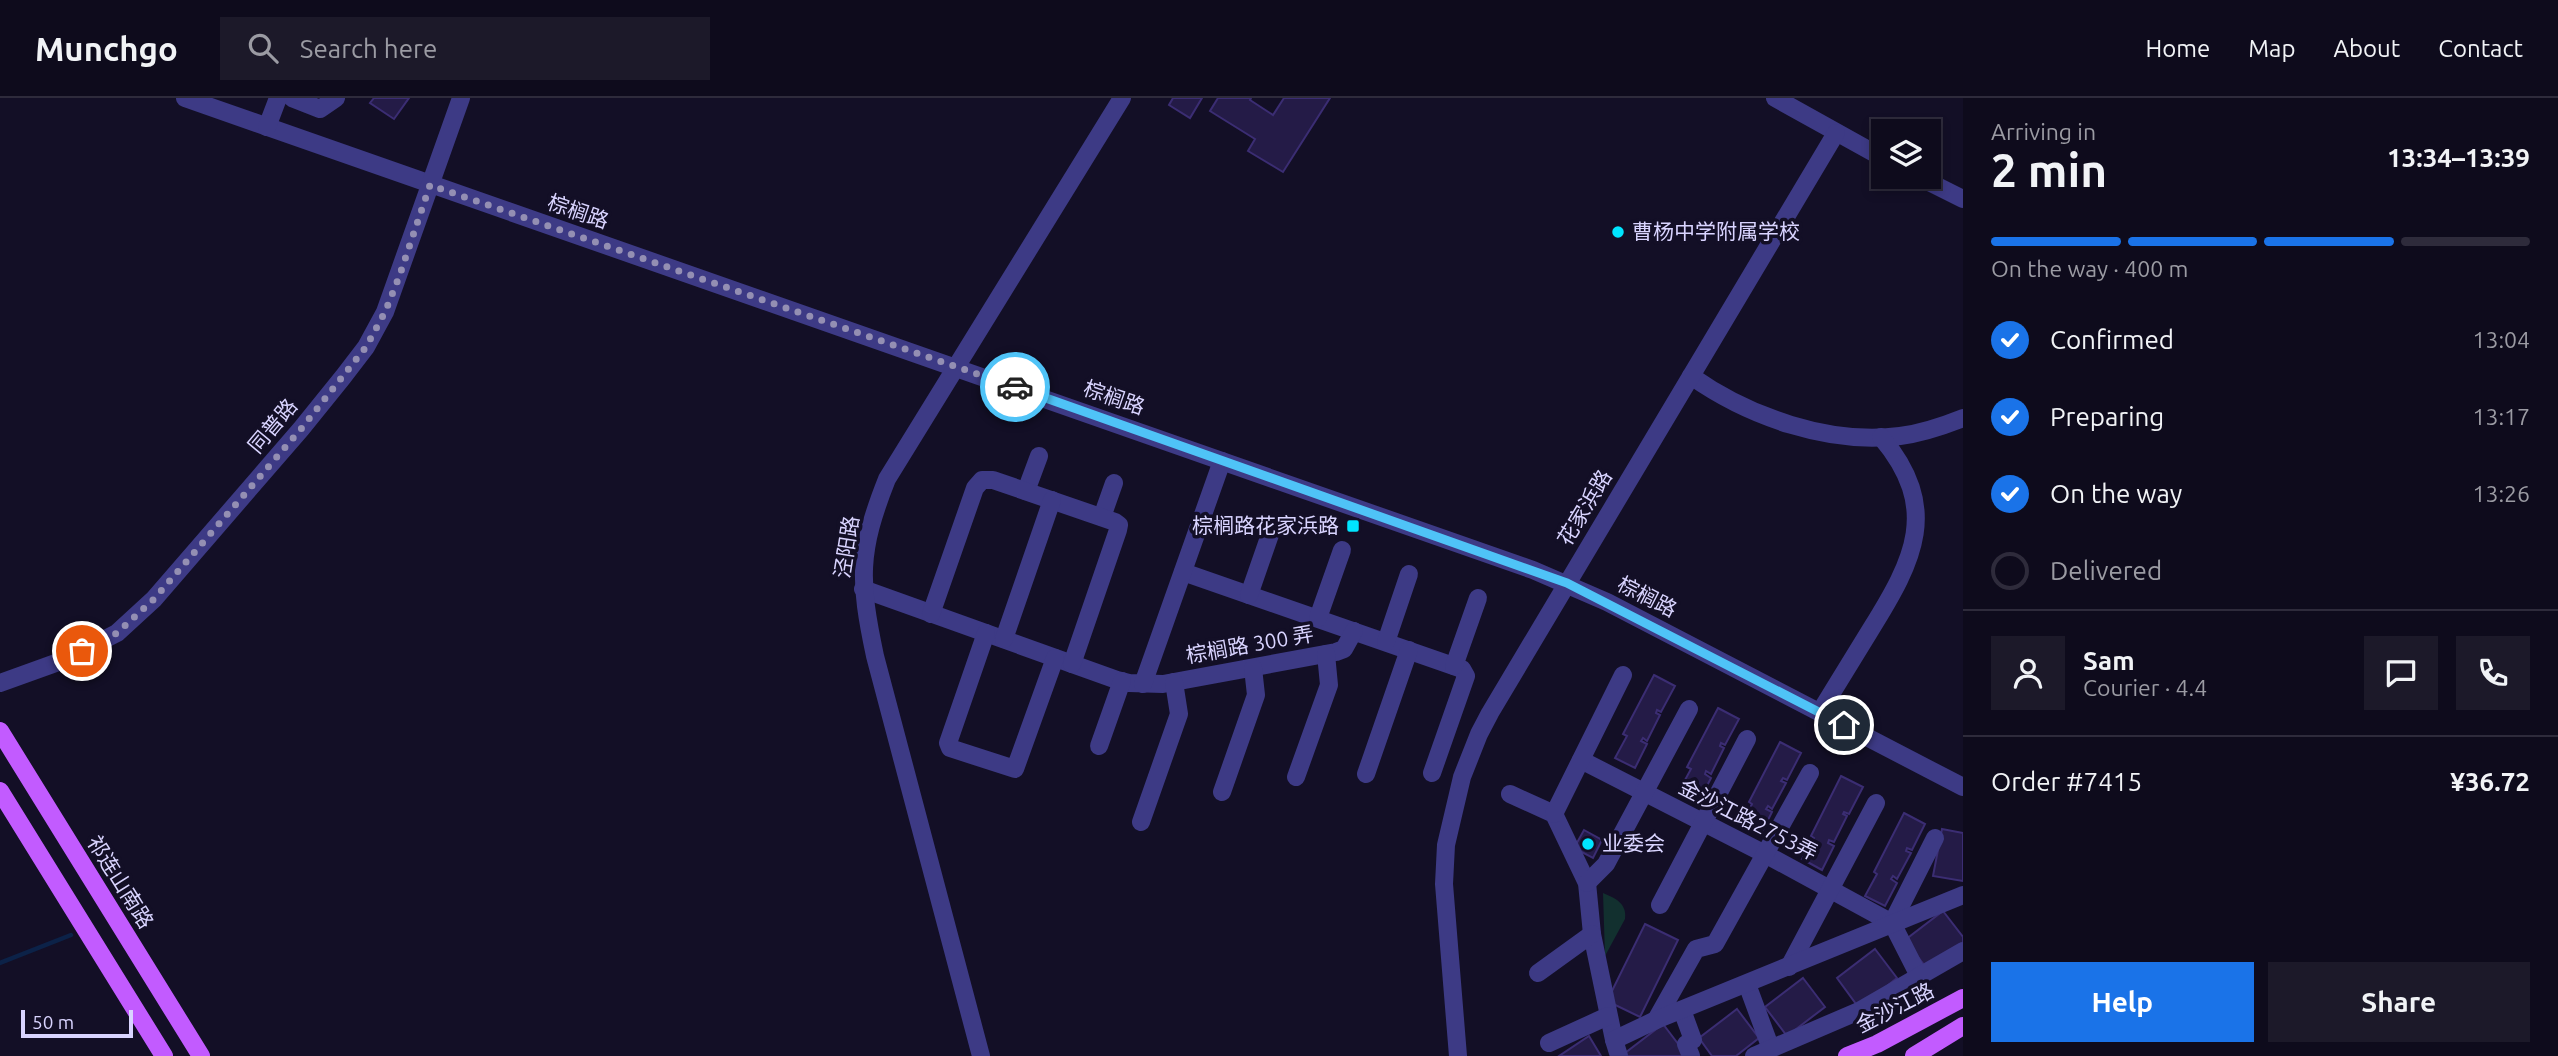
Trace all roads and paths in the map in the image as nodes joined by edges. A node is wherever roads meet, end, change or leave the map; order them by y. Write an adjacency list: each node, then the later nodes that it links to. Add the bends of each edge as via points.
1 (185, 98): 8 (street, 棕榈路)
2 (278, 98): 8 (street)
3 (292, 98): 4 (street, via 320,109)
4 (336, 98)
5 (461, 98): 11 (street, 同普路)
6 (1122, 98): 14 (street, 泾阳路)
7 (1775, 98): 9 (street)
8 (267, 127): 11 (street, 棕榈路)
9 (1836, 133): 10 (street); 15 (street, 花家浜路)
10 (1871, 152)
11 (430, 185): 14 (street, 棕榈路); 47 (street, 同普路, via 394,289 366,347 284,449 154,599 117,633 64,660)
12 (1941, 188): 13 (street)
13 (1963, 199)
14 (955, 366): 20 (street, 棕榈路); 31 (street, 泾阳路, via 887,479 866,541)
15 (1691, 376): 18 (street, via 1716,394 1765,415 1839,435); 30 (street, 花家浜路)
16 (1963, 418): 17 (street)
17 (1921, 432): 18 (street); 21 (street, via 1909,451)
18 (1881, 438): 21 (street)
19 (1039, 456): 23 (street)
20 (1222, 461): 28 (street, 棕榈路 300 弄); 30 (street, 棕榈路)
21 (1905, 470): 51 (street, via 1917,521 1907,564)
22 (1114, 483): 25 (street)
23 (1026, 491): 24 (street); 34 (street, via 993,480 982,480 975,488)
24 (1052, 500): 25 (street); 38 (street)
25 (1102, 517): 42 (street, via 1119,525 1118,530)
26 (1273, 526): 32 (street)
27 (1342, 550): 35 (street)
28 (1183, 572): 32 (street, 棕榈路 300 弄); 49 (street, 棕榈路 300 弄)
29 (1409, 574): 39 (street)
30 (1567, 583): 51 (street, 棕榈路); 93 (street, 花家浜路, via 1479,734 1455,800 1444,884)
31 (863, 589): 34 (street, 棕榈路 300 弄); 92 (street, 泾阳路, via 875,656)
32 (1249, 595): 35 (street, 棕榈路 300 弄)
33 (1478, 598): 43 (street)
34 (931, 614): 37 (street, 棕榈路 300 弄)
35 (1318, 618): 36 (street, 棕榈路 300 弄)
36 (1354, 631): 39 (street, 棕榈路 300 弄); 41 (street, 棕榈路 300 弄, via 1344,649)
37 (986, 633): 38 (street, 棕榈路 300 弄); 42 (street, via 950,748 1015,769)
38 (1004, 639): 42 (street, 棕榈路 300 弄)
39 (1385, 642): 40 (street, 棕榈路 300 弄)
40 (1409, 650): 43 (street, 棕榈路 300 弄); 58 (street)
41 (1326, 654): 44 (street, 棕榈路 300 弄); 59 (street, via 1329,685)
42 (1064, 661): 46 (street, 棕榈路 300 弄)
43 (1454, 666): 56 (street, via 1462,668 1466,676)
44 (1253, 668): 48 (street, 棕榈路 300 弄); 62 (street, via 1256,695)
45 (1623, 675): 55 (street)
46 (1122, 681): 49 (street, 棕榈路 300 弄); 54 (street)
47 (0, 682)
48 (1174, 682): 49 (street, 棕榈路 300 弄); 67 (street, via 1179,714)
49 (1143, 684)
50 (1689, 709): 63 (street)
51 (1820, 712): 60 (street, 棕榈路)
52 (0, 732): 91 (main road, 祁连山南路)
53 (1748, 740): 68 (street)
54 (1099, 746)
55 (1581, 760): 63 (street, 金沙江路2753弄); 66 (street)
56 (1432, 773)
57 (1810, 773): 70 (street)
58 (1366, 774)
59 (1296, 777)
60 (1963, 786)
61 (0, 791): 90 (main road)
62 (1222, 792)
63 (1645, 793): 68 (street, 金沙江路2753弄); 71 (street, via 1606,864)
64 (1510, 794): 66 (street)
65 (1876, 803): 72 (street)
66 (1554, 814): 71 (street)
67 (1141, 822)
68 (1703, 823): 70 (street, 金沙江路2753弄); 74 (street)
69 (1935, 838): 75 (street)
70 (1765, 854): 72 (street, 金沙江路2753弄); 85 (street, via 1715,944 1696,949)
71 (1587, 883): 76 (street)
72 (1831, 889): 75 (street, 金沙江路2753弄); 78 (street)
73 (1963, 895): 75 (street)
74 (1660, 905)
75 (1892, 923): 78 (street); 80 (street)
76 (1592, 934): 79 (street); 84 (street)
77 (1963, 951): 80 (street)
78 (1789, 967): 81 (street)
79 (1538, 973)
80 (1919, 976): 89 (street, via 1859,1010)
81 (1747, 984): 83 (street); 89 (street)
82 (1963, 998): 96 (main road, 金沙江路)
83 (1682, 1010): 85 (street); 94 (street, via 1693,1040 1686,1044)
84 (1608, 1016): 87 (street); 88 (street)
85 (1656, 1020): 88 (street)
86 (1963, 1026): 97 (main road)
87 (1549, 1043)
88 (1616, 1048)
89 (1771, 1049): 95 (street)
90 (164, 1056)
91 (201, 1056)
92 (981, 1056)
93 (1458, 1056)
94 (1691, 1056)
95 (1754, 1056)
96 (1847, 1056)
97 (1914, 1056)

